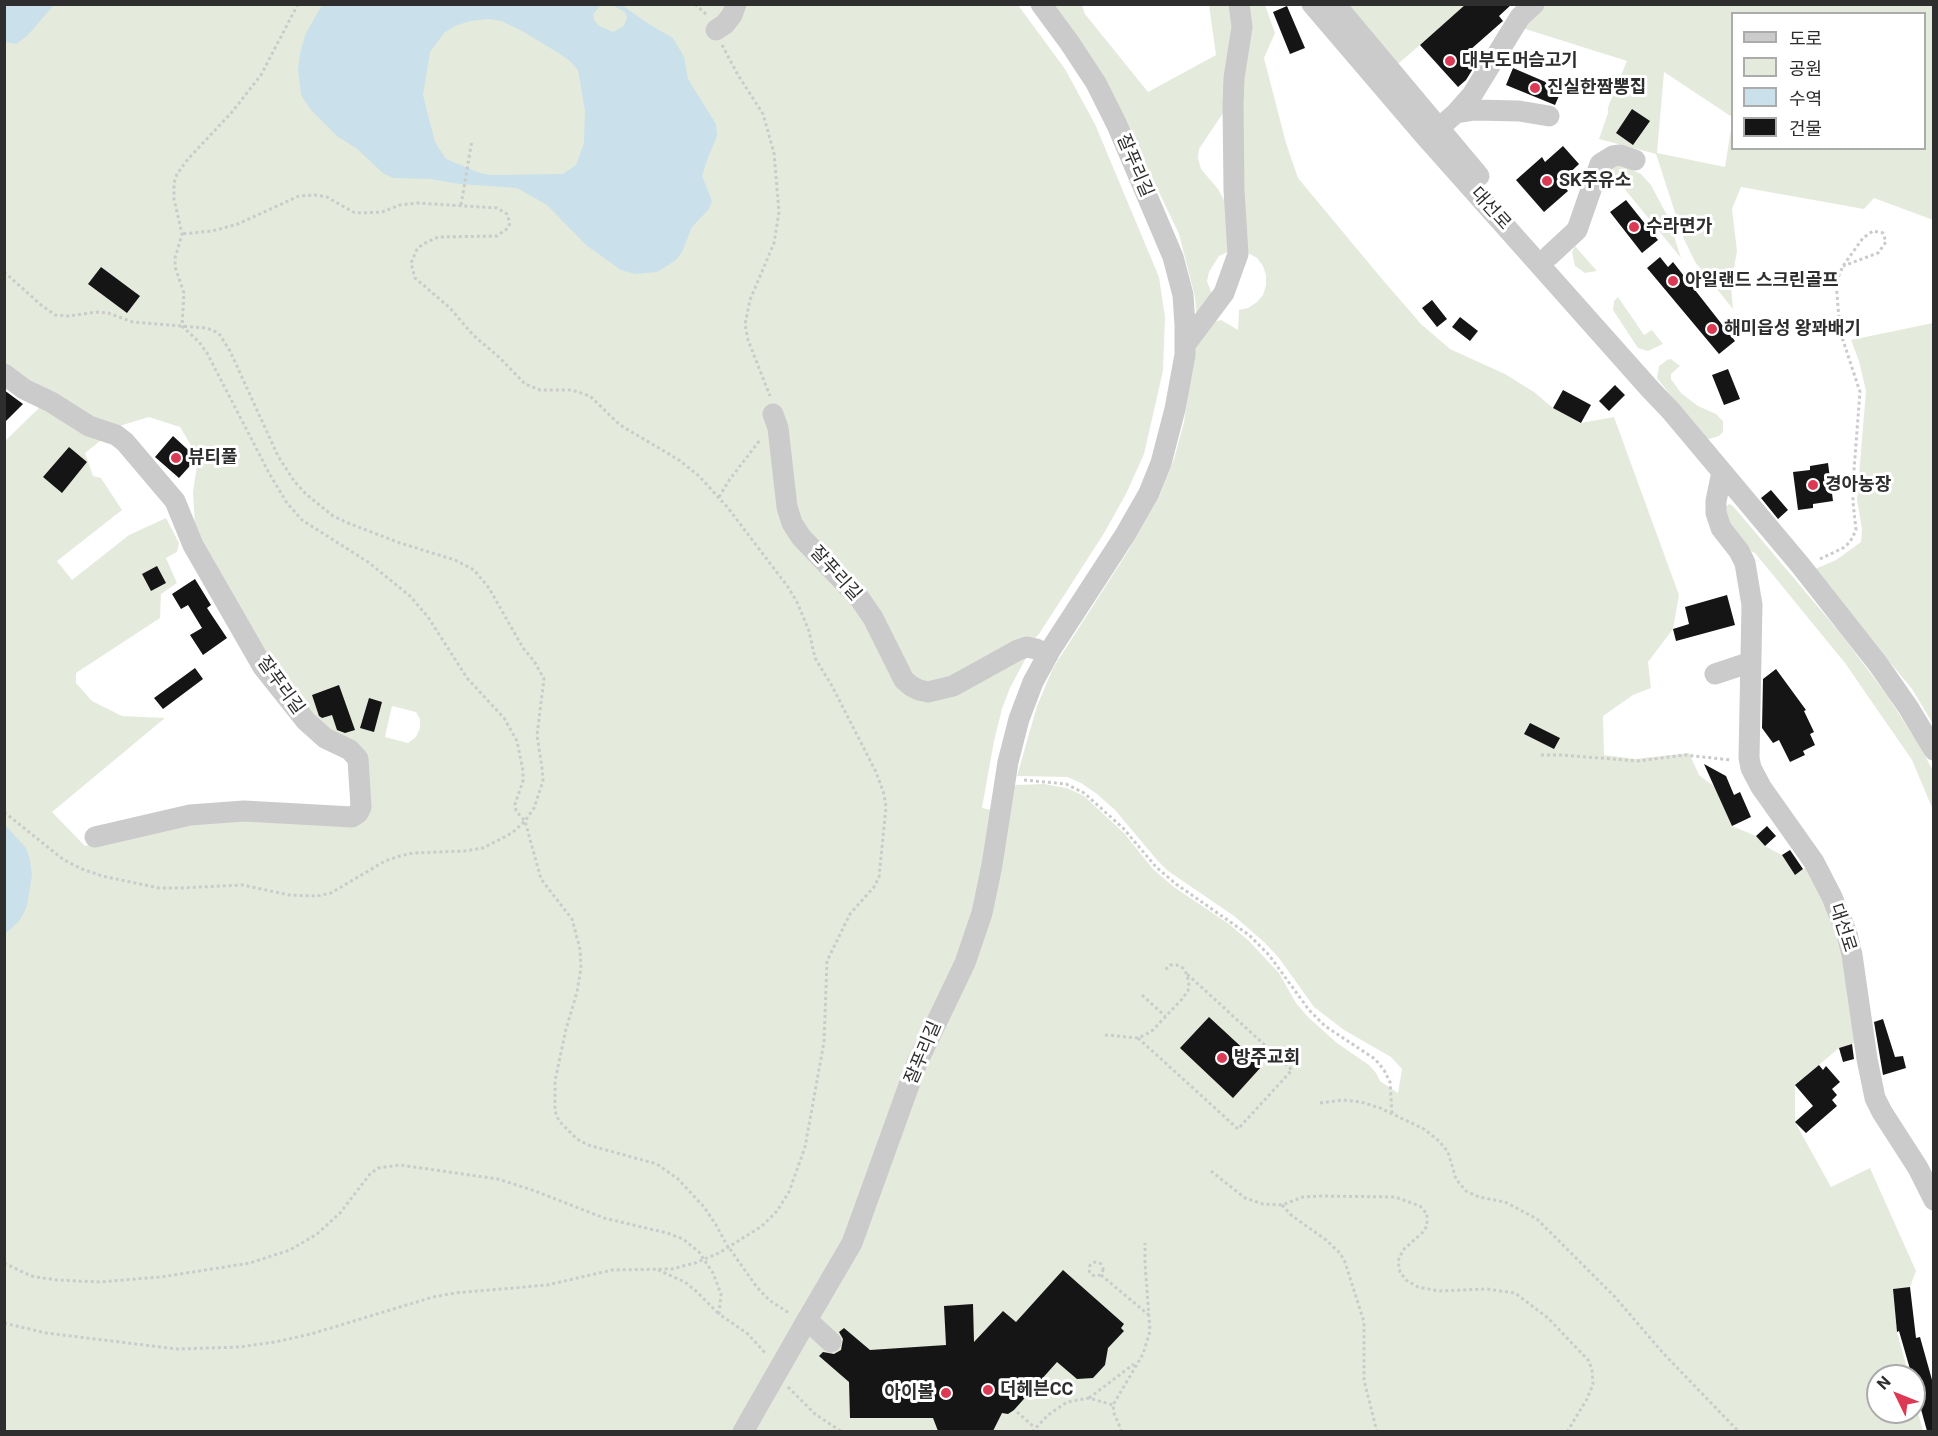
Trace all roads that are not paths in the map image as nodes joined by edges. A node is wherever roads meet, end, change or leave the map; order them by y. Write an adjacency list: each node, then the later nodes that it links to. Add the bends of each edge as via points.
1 (736, 4): 7 (street, via 732,15)
2 (1041, 4): 13 (street, 잘푸리길, via 1096,83 1173,257 1183,295)
3 (1239, 4): 13 (street, 잘푸리길, via 1242,27 1233,104 1238,254 1224,293)
4 (1312, 4): 15 (street, 대선로)
5 (1335, 4): 10 (street, 대선로)
6 (1534, 4): 8 (street, via 1520,17 1472,96)
7 (716, 30)
8 (1456, 113): 9 (street, via 1519,111); 10 (street)
9 (1549, 116)
10 (1439, 128): 12 (street, 대선로)
11 (1635, 160): 12 (street, via 1620,155 1600,164 1577,230)
12 (1549, 256): 15 (street, 대선로, via 1605,321)
13 (1185, 345): 18 (street, 잘푸리길, via 1176,409 1149,493)
14 (4, 374): 22 (street, 잘푸리길, via 89,426 125,442 175,501 193,545 270,676 306,721 358,759 361,807 352,816 244,812 190,815)
15 (1671, 411): 17 (street, 대선로)
16 (774, 414): 18 (street, 잘푸리길, via 792,523 860,599 904,680 928,692 953,686 1027,647)
17 (1722, 472): 19 (street, 대선로, via 1716,513 1721,528 1745,563 1752,605); 21 (street, 대선로, via 1878,664)
18 (1048, 655): 24 (street, 잘푸리길, via 1019,719 992,866 965,963 917,1063 852,1244)
19 (1751, 662): 20 (street); 23 (street, 대선로, via 1750,763 1761,788 1814,862 1833,897 1852,955 1875,1098)
20 (1715, 674)
21 (1934, 750)
22 (95, 837)
23 (1934, 1200)
24 (801, 1318): 25 (street); 26 (street, 잘푸리길, bridge)
25 (831, 1342)
26 (748, 1424)

